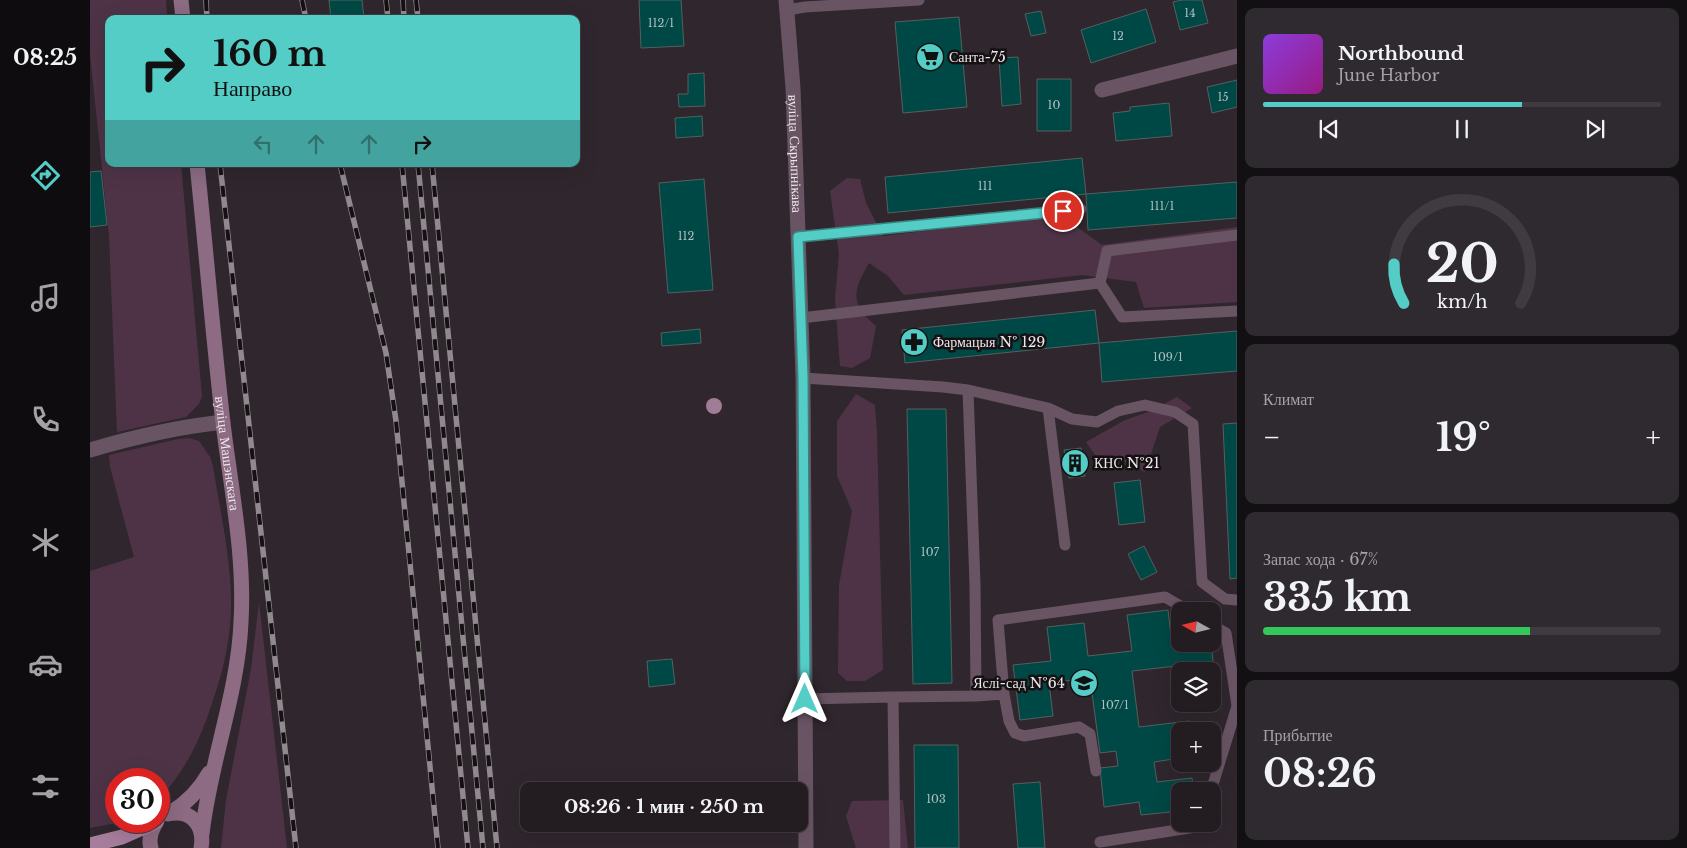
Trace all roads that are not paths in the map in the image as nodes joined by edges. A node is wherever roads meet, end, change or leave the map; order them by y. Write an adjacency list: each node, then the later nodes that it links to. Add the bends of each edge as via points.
1 (181, 0): 4 (main road)
2 (919, 0): 3 (lane, via 805,7)
3 (786, 5): 10 (street, вуліца Скрыпнікава, via 793,88)
4 (183, 15)
5 (1237, 56): 6 (street)
6 (1102, 90)
7 (197, 167): 17 (main road, вуліца Машэнскага)
8 (1081, 209): 10 (lane)
9 (1237, 235): 11 (lane, via 1107,252)
10 (798, 237): 13 (street, вуліца Скрыпнікава)
11 (1100, 283): 12 (lane, via 1122,318); 13 (lane)
12 (1237, 311)
13 (801, 318): 14 (street, вуліца Скрыпнікава)
14 (803, 378): 15 (lane); 26 (street, вуліца Скрыпнікава)
15 (968, 390): 16 (lane); 24 (lane, via 976,584)
16 (1048, 408): 19 (lane); 20 (lane, via 1072,419 1097,422 1118,410 1145,405 1175,412 1193,424 1202,582 1225,599)
17 (223, 422): 18 (street, via 194,425); 28 (main road, вуліца Машэнскага, via 239,548 242,601 236,667)
18 (90, 450)
19 (1066, 545)
20 (1237, 600)
21 (1174, 602): 23 (lane, via 1165,597 998,620)
22 (1221, 630): 27 (lane, via 1226,633)
23 (1004, 694): 24 (lane); 29 (lane, via 1009,721 1015,733 1024,736 1079,727 1090,734)
24 (976, 696): 25 (lane)
25 (892, 697): 26 (lane); 42 (lane)
26 (805, 699): 41 (street, вуліца Скрыпнікава)
27 (1237, 706): 30 (lane)
28 (221, 742): 31 (main road, вуліца Машэнскага, via 204,783 188,801); 36 (main road, вуліца Машэнскага, via 207,798)
29 (1096, 771)
30 (1214, 782)
31 (170, 813)
32 (170, 815): 36 (main road, via 179,812 194,819)
33 (1171, 831): 37 (lane)
34 (130, 833): 38 (main road)
35 (152, 833): 40 (main road)
36 (202, 841)
37 (1100, 842)
38 (90, 846): 39 (main road)
39 (94, 848)
40 (151, 848)
41 (806, 848)
42 (894, 848)

